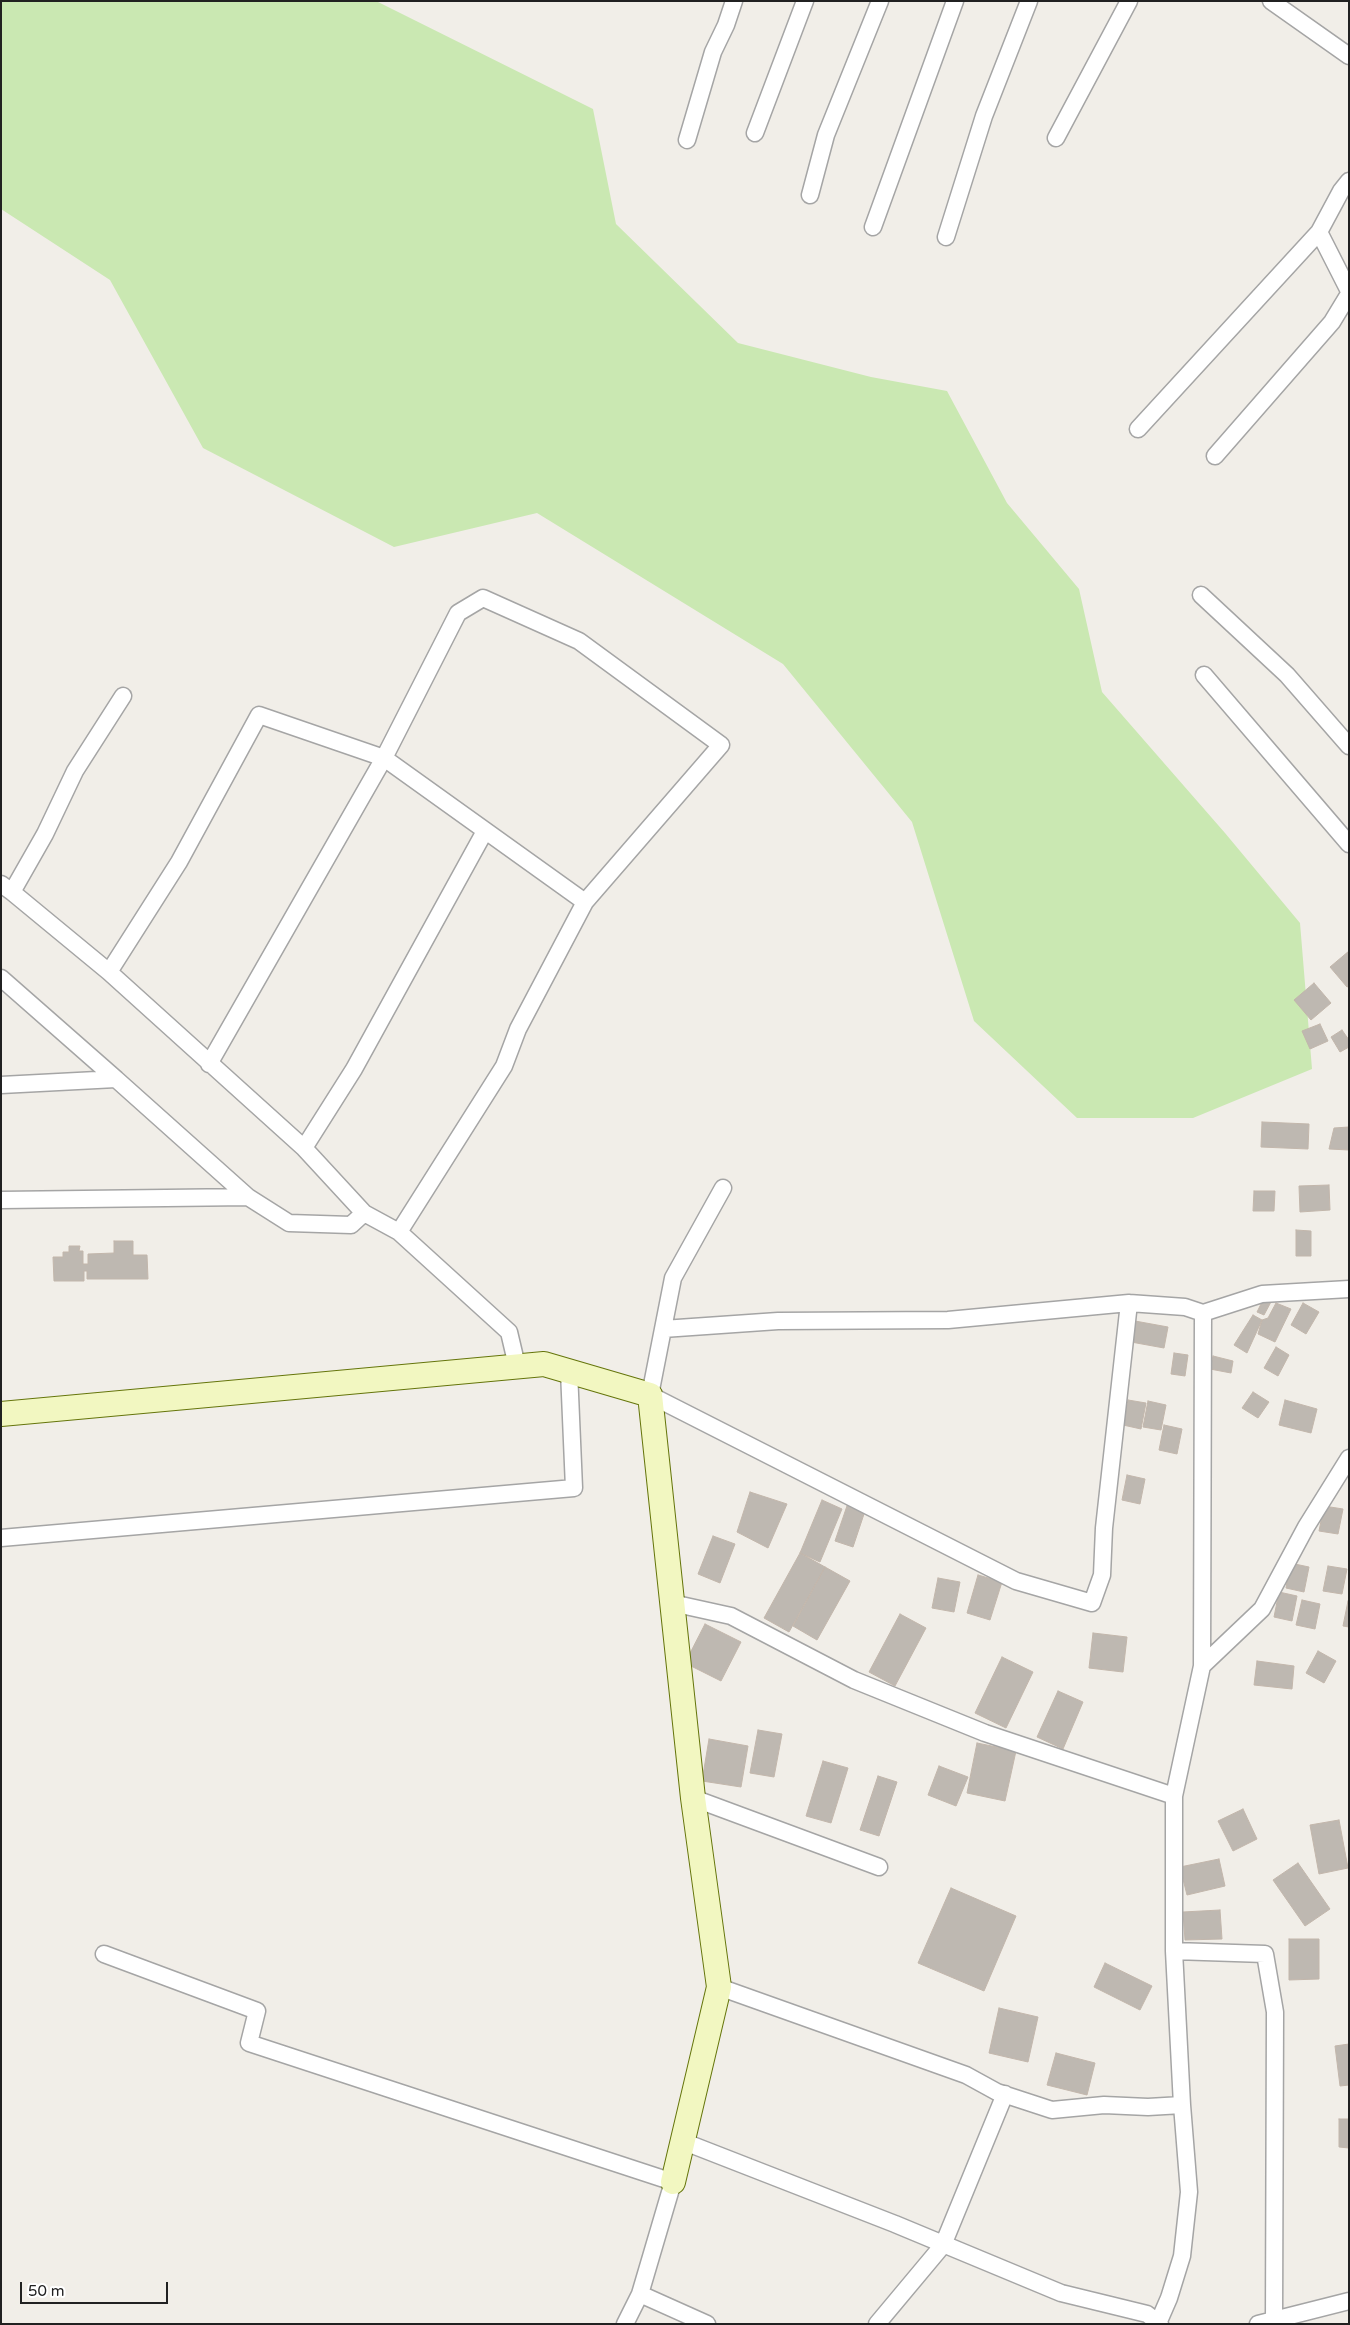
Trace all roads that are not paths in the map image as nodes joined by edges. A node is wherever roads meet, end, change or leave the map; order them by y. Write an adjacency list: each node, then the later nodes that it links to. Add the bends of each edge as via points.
1 (734, 1): 11 (street, via 713,52)
2 (804, 1): 9 (street)
3 (880, 1): 13 (street, via 826,135)
4 (955, 1): 14 (street)
5 (1029, 1): 16 (street, via 984,116)
6 (1129, 1): 10 (street)
7 (1271, 1): 8 (street)
8 (1349, 56)
9 (755, 133)
10 (1056, 138)
11 (687, 140)
12 (1349, 181): 15 (street)
13 (810, 195)
14 (873, 227)
15 (1319, 232): 17 (street); 18 (street)
16 (946, 237)
17 (1349, 293): 19 (street, via 1332,322)
18 (1138, 429)
19 (1215, 456)
20 (1201, 595): 23 (street, via 1286,674)
21 (1204, 675): 26 (street)
22 (123, 696): 27 (street, via 75,772 45,834)
23 (1349, 746)
24 (384, 758): 25 (street); 28 (street, via 458,613 483,598 579,641 721,745); 29 (street, via 259,715 179,862); 31 (street)
25 (485, 831): 28 (street); 34 (street, via 354,1069)
26 (1349, 844)
27 (7, 888): 29 (street)
28 (584, 902): 39 (street, via 518,1029 504,1066)
29 (109, 972): 31 (street)
30 (1, 978): 32 (street)
31 (209, 1064): 34 (street)
32 (116, 1079): 33 (street); 36 (street)
33 (1, 1085)
34 (304, 1148): 38 (street)
35 (723, 1188): 43 (street, via 673,1278)
36 (248, 1197): 37 (street); 38 (street, via 289,1223 351,1225)
37 (1, 1200)
38 (364, 1214): 39 (street)
39 (399, 1232): 44 (street, via 508,1332)
40 (1349, 1288): 42 (street, via 1262,1294)
41 (1129, 1303): 42 (street, via 1185,1307); 43 (street, via 948,1320 778,1321); 46 (street, via 1104,1528 1102,1576 1092,1603 1016,1581)
42 (1204, 1313): 51 (street)
43 (663, 1329): 46 (street)
44 (517, 1366): 45 (street, via 544,1364); 47 (street)
45 (569, 1371): 46 (street); 49 (street, via 574,1488)
46 (650, 1395): 50 (street)
47 (1, 1414)
48 (1349, 1458): 51 (street, via 1306,1527 1262,1609)
49 (1, 1538)
50 (672, 1603): 52 (street, via 731,1616 854,1680 985,1733); 53 (street)
51 (1202, 1666): 52 (street)
52 (1174, 1796): 55 (street)
53 (693, 1798): 54 (street); 57 (street)
54 (879, 1867)
55 (1174, 1951): 59 (street); 65 (street, via 1265,1954 1274,2012)
56 (104, 1954): 61 (street, via 257,2011 249,2043)
57 (720, 1987): 58 (street, via 966,2075); 60 (street)
58 (1005, 2094): 59 (street, via 1052,2110 1104,2104 1148,2107); 62 (street)
59 (1182, 2104): 66 (street, via 1189,2192 1182,2256)
60 (682, 2141): 61 (street); 62 (street)
61 (672, 2182): 63 (street)
62 (943, 2245): 66 (street, via 1061,2293 1147,2314); 69 (street)
63 (640, 2294): 67 (street); 68 (street)
64 (1349, 2301): 65 (street)
65 (1274, 2320): 70 (street)
66 (1160, 2322)
67 (625, 2324)
68 (707, 2324)
69 (877, 2324)
70 (1258, 2324)

